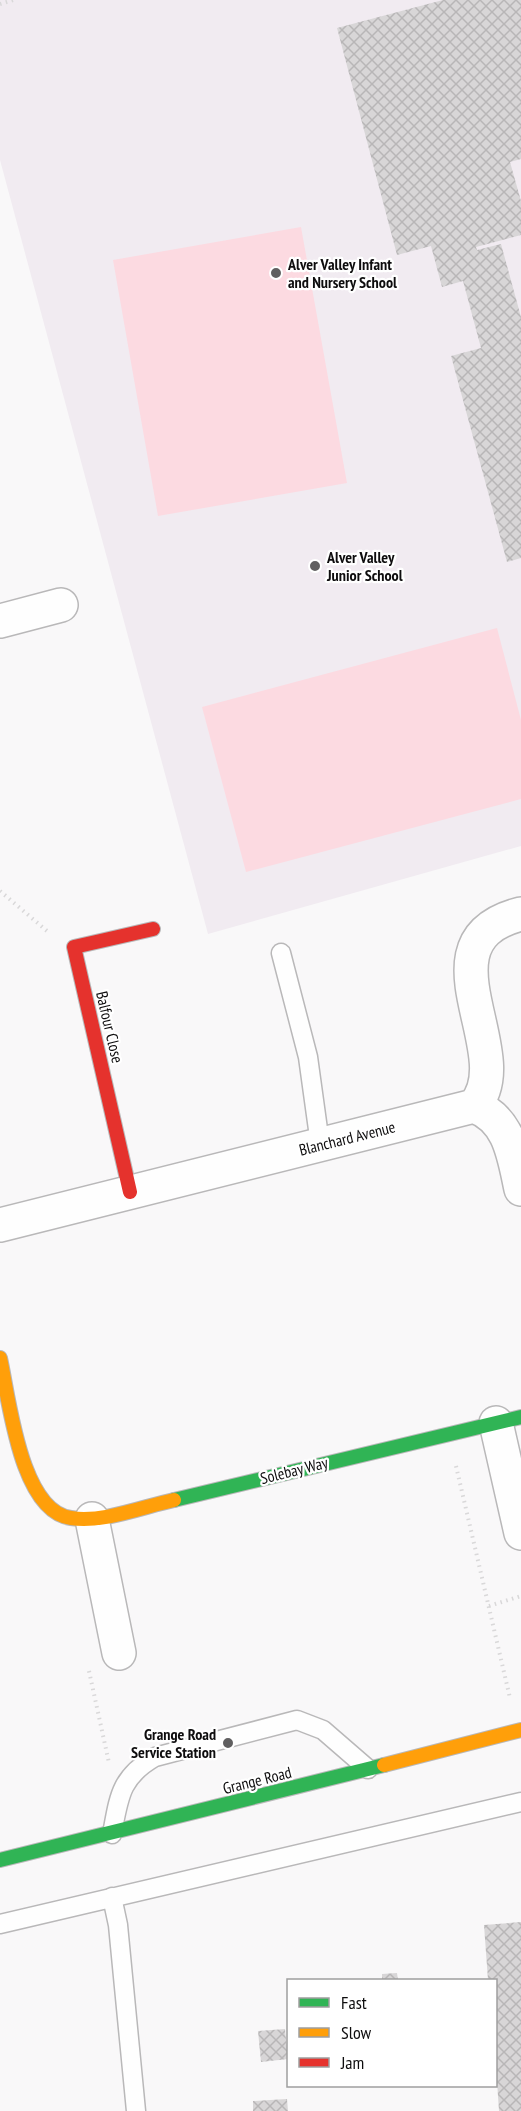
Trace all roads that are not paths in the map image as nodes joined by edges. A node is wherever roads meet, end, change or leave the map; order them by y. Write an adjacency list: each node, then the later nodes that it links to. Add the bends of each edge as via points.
1 (61, 605): 2 (street)
2 (0, 621)
3 (521, 914): 6 (street, via 484,933 476,948 475,972 495,1064 489,1091)
4 (153, 929): 9 (street, Balfour Close, via 75,947)
5 (281, 952): 7 (lane, via 308,1057)
6 (474, 1106): 7 (street, Blanchard Avenue); 8 (street, via 485,1110 505,1131)
7 (320, 1144): 9 (street, Blanchard Avenue)
8 (521, 1189)
9 (130, 1192): 10 (street, Blanchard Avenue)
10 (0, 1225)
11 (1, 1364): 14 (street, Solebay Way, via 24,1461 35,1489 56,1514)
12 (508, 1420): 13 (street, Solebay Way); 14 (street, Solebay Way)
13 (515, 1478): 15 (street, Solebay Way)
14 (92, 1519): 16 (street)
15 (521, 1533)
16 (119, 1653)
17 (519, 1730): 18 (street, Grange Road)
18 (368, 1769): 20 (street, Grange Road); 20 (lane, via 323,1730 297,1720 155,1757 142,1765 120,1791)
19 (521, 1802): 22 (lane)
20 (112, 1834): 21 (street, Grange Road)
21 (0, 1860)
22 (112, 1897): 23 (lane); 24 (lane)
23 (0, 1924)
24 (136, 2111)

